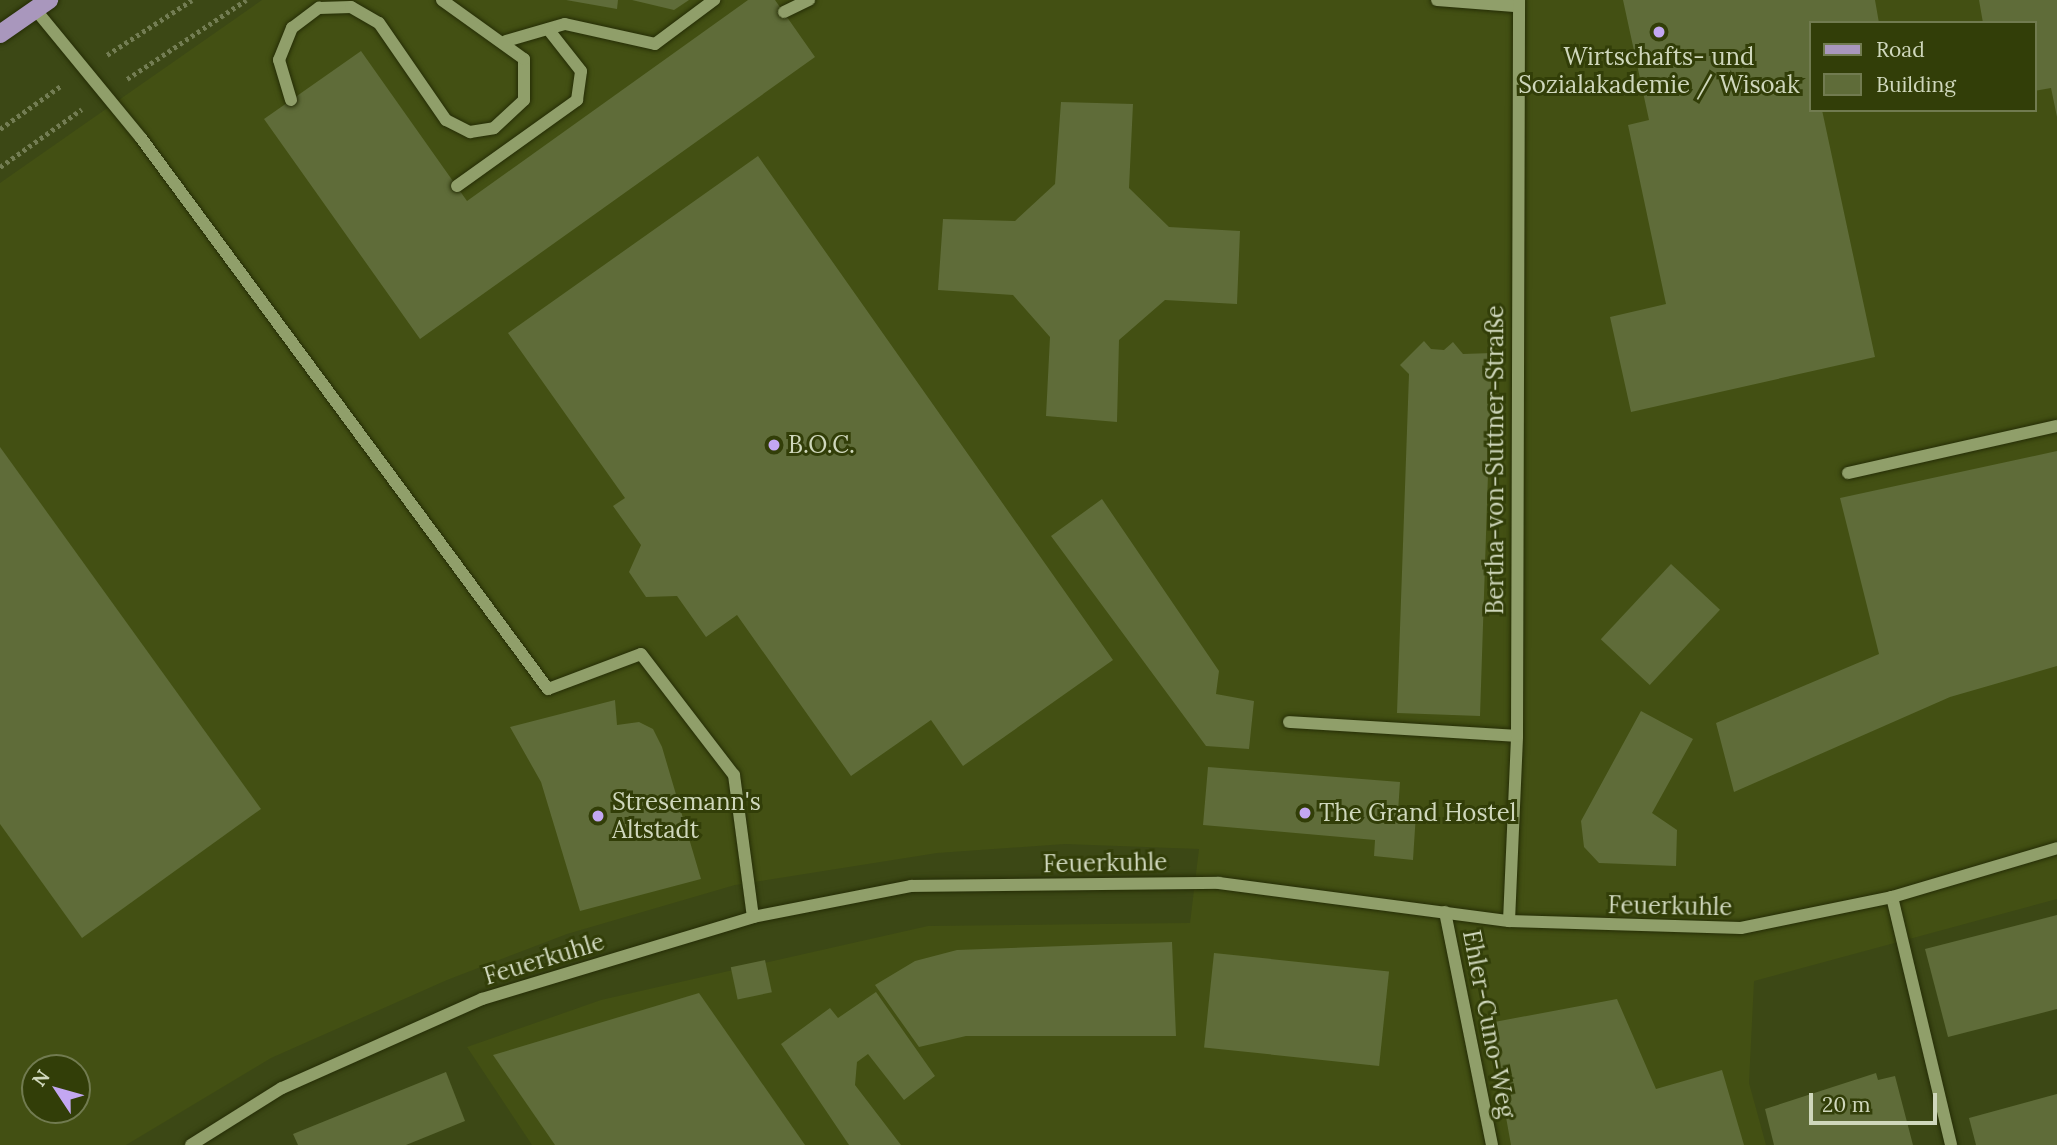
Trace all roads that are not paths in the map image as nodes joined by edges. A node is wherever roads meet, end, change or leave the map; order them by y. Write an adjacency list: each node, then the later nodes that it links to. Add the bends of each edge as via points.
1 (714, 0): 8 (street, via 655,44 565,24)
2 (809, 0): 7 (street)
3 (1437, 0): 5 (street)
4 (444, 1): 10 (street)
5 (1517, 3): 16 (street, Bertha-von-Suttner-Straße)
6 (42, 5): 9 (main road); 20 (street, via 84,70 548,689 641,654 734,775)
7 (784, 12)
8 (548, 29): 10 (street); 12 (street, via 581,71 576,100)
9 (0, 34)
10 (506, 41): 11 (street, via 528,71 524,100 494,128 470,132 446,120 379,23 351,7 319,8 282,43 280,77)
11 (291, 100)
12 (457, 186)
13 (2057, 426): 14 (street)
14 (1848, 474)
15 (1289, 722): 16 (street)
16 (1517, 736): 21 (street, Bertha-von-Suttner-Straße)
17 (2057, 848): 18 (street, Feuerkuhle)
18 (1892, 897): 21 (street, Feuerkuhle, via 1741,928); 24 (street)
19 (1445, 912): 20 (street, Feuerkuhle, via 1219,883 911,886); 21 (street, Feuerkuhle); 23 (street, Ehler-Cuno-Weg)
20 (752, 917): 22 (street, Feuerkuhle, via 482,999 282,1088)
21 (1509, 921)
22 (191, 1145)
23 (1492, 1145)
24 (1951, 1145)

